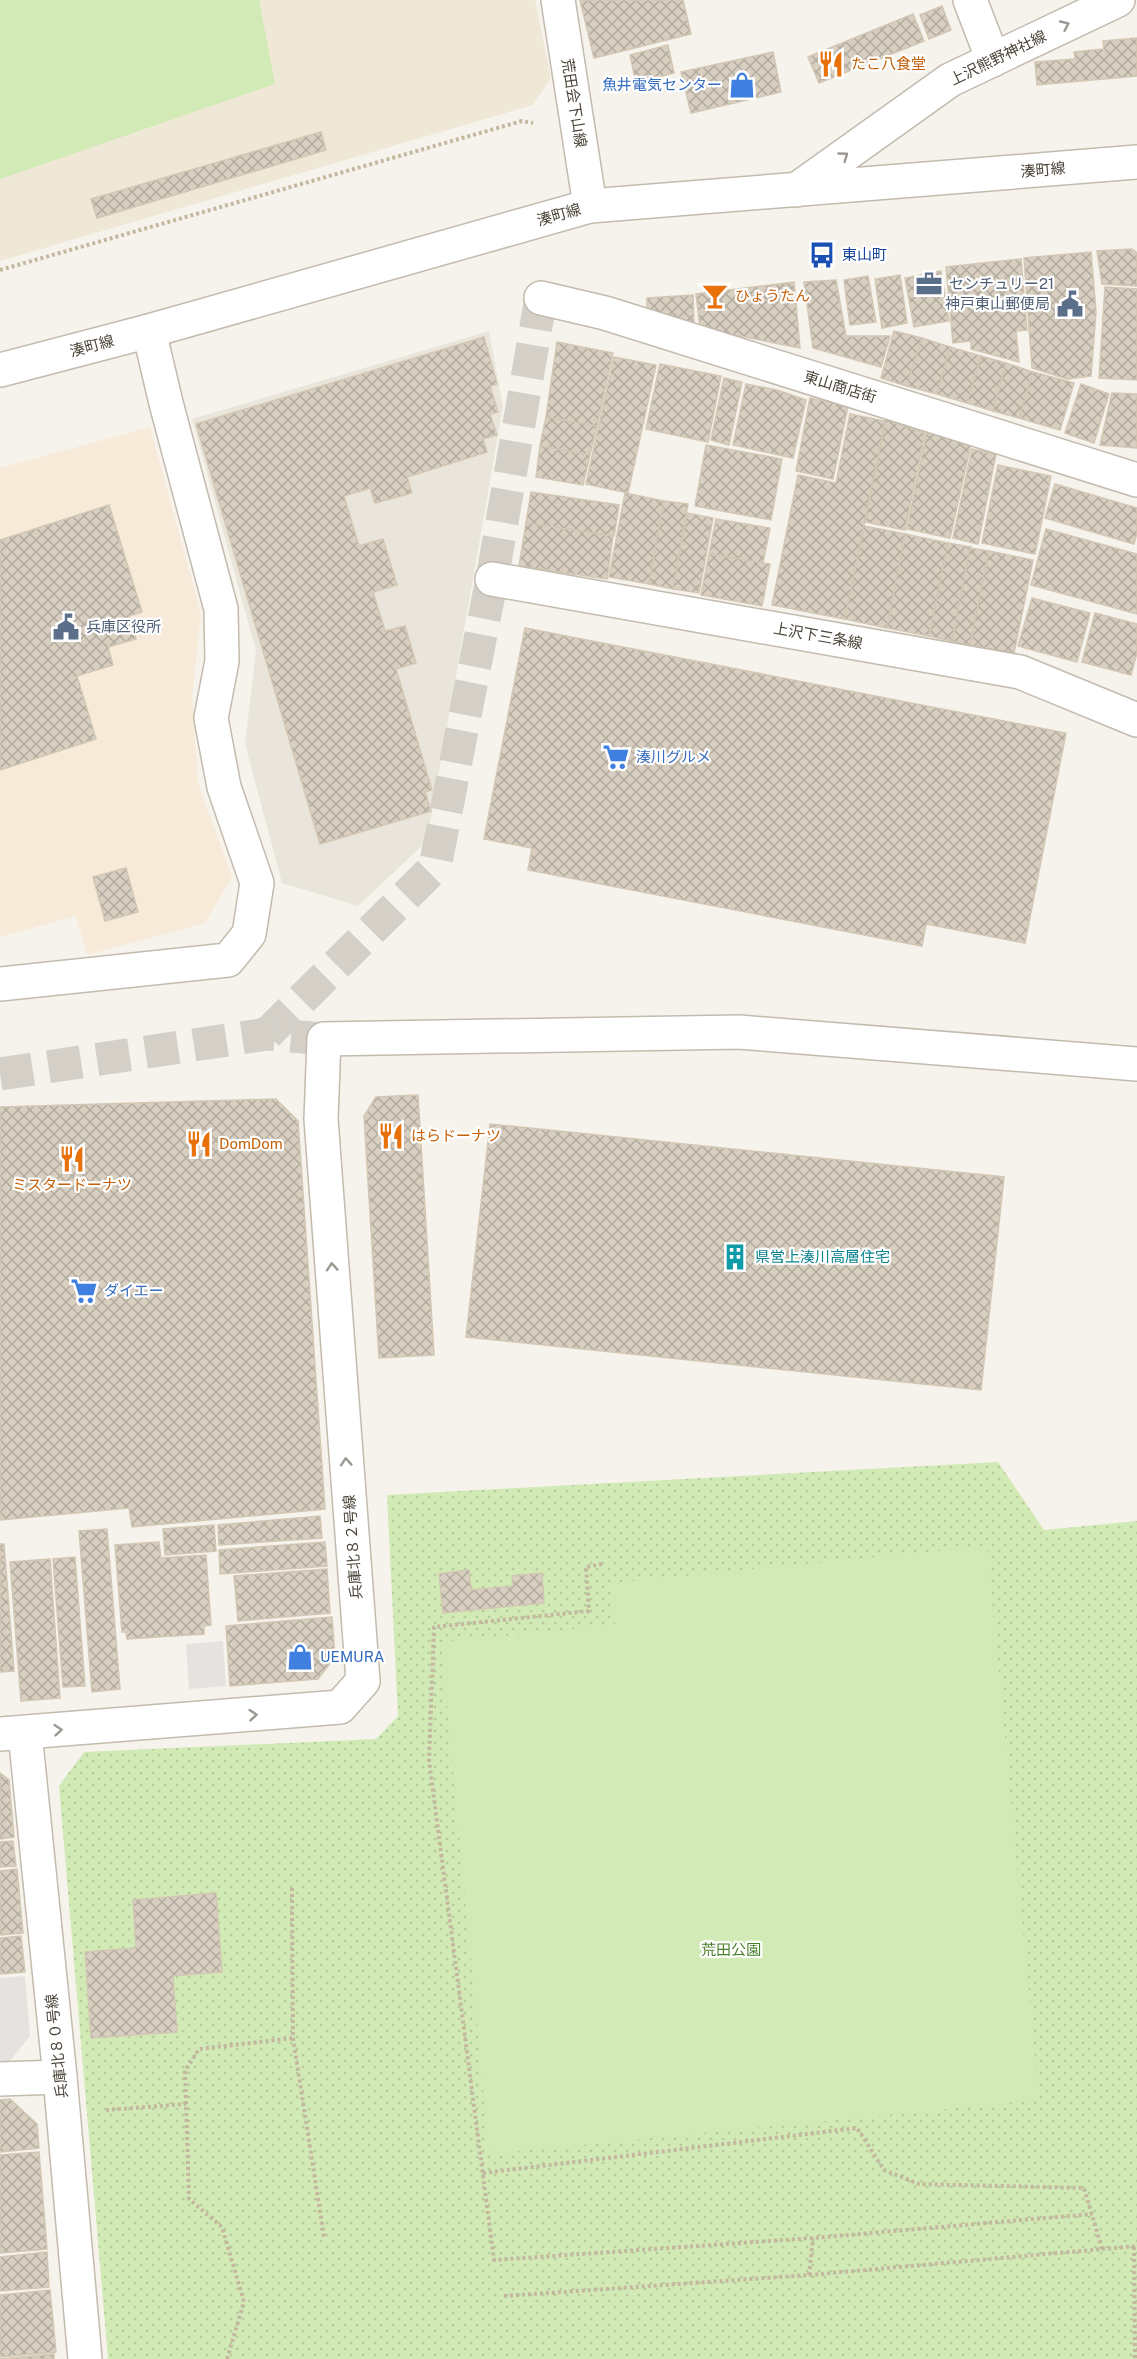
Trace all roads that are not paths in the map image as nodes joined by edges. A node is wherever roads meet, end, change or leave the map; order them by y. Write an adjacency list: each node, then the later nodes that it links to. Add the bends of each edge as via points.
1 (558, 0): 7 (street, 荒田会下山線)
2 (970, 0): 4 (street)
3 (1118, 0): 4 (street, 上沢熊野神社線, one-way to 3)
4 (993, 60): 6 (street, 上沢熊野神社線, one-way to 4, via 950,80)
5 (1137, 162): 6 (street, 湊町線)
6 (796, 190): 7 (street, 湊町線)
7 (590, 206): 9 (street, 湊町線)
8 (541, 298): 11 (street, 東山商店街, via 605,313)
9 (149, 331): 10 (street, 湊町線); 14 (street, via 221,609 222,661 211,718 224,787 257,883 249,934 228,960)
10 (0, 370)
11 (1137, 480)
12 (492, 579): 13 (street, 上沢下三条線, via 1020,672)
13 (1137, 720)
14 (0, 984)
15 (1137, 1064): 16 (street, 兵庫北８２号線, one-way to 15, via 340,1707 363,1681 321,1119 324,1039 739,1032)
16 (13, 1734): 17 (street, 兵庫北８０号線)
17 (60, 2077): 18 (street); 19 (street, 兵庫北８０号線)
18 (0, 2079)
19 (85, 2359)

